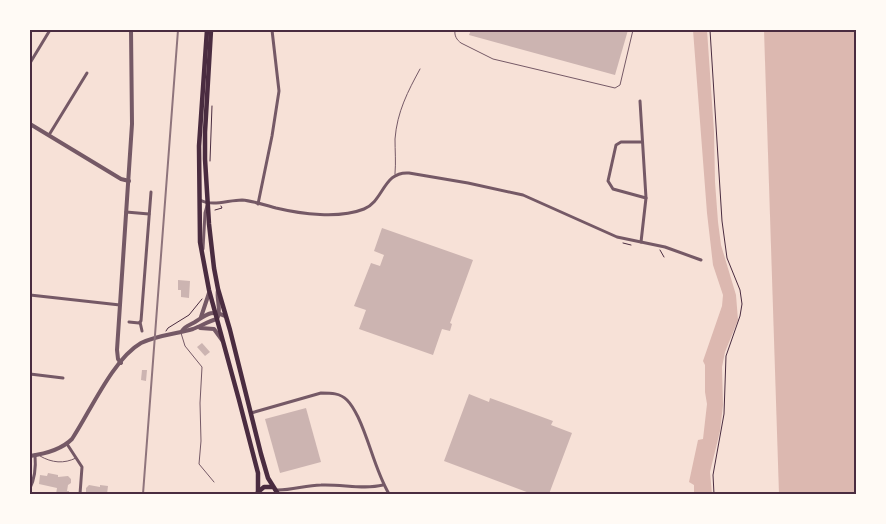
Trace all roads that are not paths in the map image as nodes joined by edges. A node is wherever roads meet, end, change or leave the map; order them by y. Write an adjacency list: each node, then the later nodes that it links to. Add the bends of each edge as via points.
1 (50, 30): 7 (street)
2 (131, 30): 15 (street)
3 (209, 30): 18 (main road, via 199,126); 19 (main road, via 205,132)
4 (272, 30): 20 (street, via 279,91)
5 (455, 30): 6 (lane, via 457,40 493,59 615,88 620,85)
6 (634, 30)
7 (30, 63)
8 (420, 68): 14 (lane, via 401,112 396,138)
9 (87, 73): 12 (street)
10 (640, 101): 13 (street)
11 (30, 124): 12 (street)
12 (49, 135): 15 (street)
13 (642, 142): 17 (street); 17 (street, via 616,145 608,181 613,189)
14 (395, 175): 20 (street, via 369,206 349,213 289,210); 23 (street, via 404,172 420,174 523,196 598,230)
15 (129, 181): 21 (street)
16 (151, 192): 22 (street)
17 (646, 198): 23 (street)
18 (200, 200): 19 (street); 24 (main road)
19 (209, 203): 20 (street, via 241,200); 24 (street, via 205,213); 26 (main road, via 208,224)
20 (258, 204)
21 (126, 212): 22 (street); 29 (street)
22 (149, 214): 35 (street)
23 (641, 242): 25 (street, via 665,246)
24 (202, 256): 27 (main road)
25 (701, 260)
26 (218, 289): 30 (street); 31 (main road)
27 (209, 290): 30 (main road); 32 (street)
28 (30, 295): 29 (street)
29 (120, 305): 40 (street, via 117,350)
30 (217, 313): 31 (street); 32 (street); 33 (main road)
31 (225, 316): 43 (main road)
32 (201, 317): 38 (street)
33 (217, 319): 36 (street); 39 (main road)
34 (130, 322): 35 (street)
35 (140, 322): 37 (street)
36 (196, 328): 38 (street); 39 (street, via 214,329)
37 (142, 331)
38 (181, 332): 40 (street, via 138,345); 47 (lane, via 185,346 202,367 200,464)
39 (224, 344): 52 (main road, via 258,473)
40 (121, 363): 44 (street, via 102,387)
41 (30, 374): 42 (street)
42 (63, 378)
43 (251, 412): 48 (street, via 321,394 333,393 342,397 352,407 364,430); 51 (main road, via 268,478)
44 (68, 444): 45 (street); 46 (street)
45 (34, 455): 46 (lane, via 59,462); 49 (street, via 36,465)
46 (77, 458): 53 (street, via 82,467)
47 (214, 482)
48 (384, 485): 50 (street, via 324,484); 57 (street)
49 (30, 488)
50 (294, 490): 51 (street); 56 (street)
51 (275, 491): 52 (main road, via 264,487)
52 (258, 493)
53 (80, 494)
54 (223, 494): 55 (street)
55 (234, 494)
56 (288, 494)
57 (389, 494)

